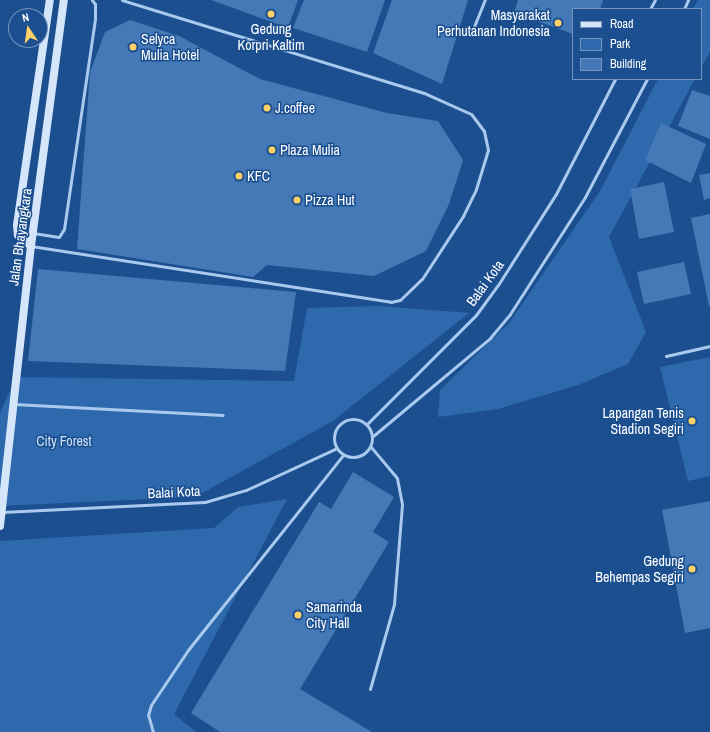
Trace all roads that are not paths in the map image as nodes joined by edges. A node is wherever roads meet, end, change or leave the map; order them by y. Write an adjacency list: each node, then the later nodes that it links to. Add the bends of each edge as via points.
1 (50, 0): 10 (street, via 17,225 18,235)
2 (64, 0): 9 (street, Jalan Bhayangkara)
3 (92, 0): 9 (lane, via 95,4 95,18 64,230 59,236)
4 (122, 0): 10 (lane, via 424,93 471,114 484,131 488,150 476,189 463,216 422,279 403,297 391,302)
5 (485, 0): 6 (lane)
6 (473, 29)
7 (614, 80): 15 (lane, Balai Kota, via 556,194 498,286 476,315)
8 (646, 80): 16 (lane, via 585,197 510,314 490,338)
9 (33, 233): 10 (street, Jalan Bhayangkara)
10 (31, 246): 13 (street, Jalan Bhayangkara)
11 (710, 346): 12 (lane)
12 (666, 356)
13 (12, 404): 14 (lane); 20 (street, Jalan Bhayangkara)
14 (223, 415)
15 (367, 424): 16 (lane); 18 (lane, via 358,419 343,421 334,433)
16 (373, 436): 17 (lane)
17 (371, 447): 19 (lane, via 364,454 354,457); 22 (lane, via 397,478 402,504 394,604)
18 (336, 448): 19 (lane); 20 (lane, Balai Kota, via 246,490 205,502)
19 (343, 455): 23 (lane, via 188,650 151,705 148,714)
20 (2, 512): 21 (street, Jalan Bhayangkara)
21 (0, 526)
22 (370, 689)
23 (153, 732)

